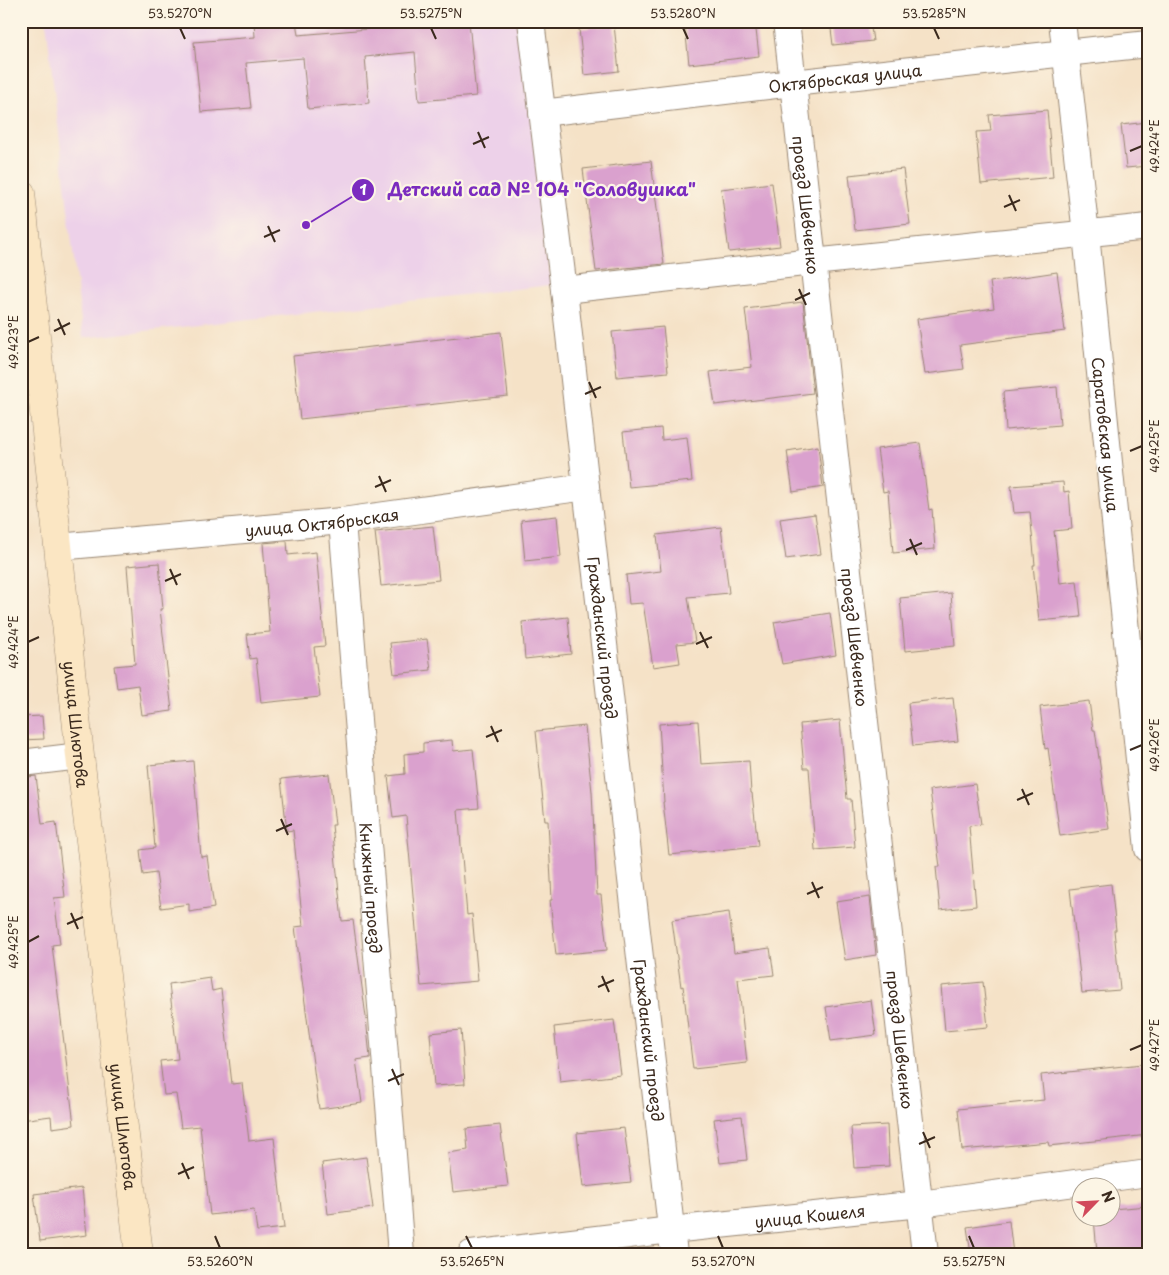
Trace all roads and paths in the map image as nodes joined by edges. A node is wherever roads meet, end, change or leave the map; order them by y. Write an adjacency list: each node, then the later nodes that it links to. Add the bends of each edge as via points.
1 (531, 21): 7 (street, Гражданский проезд)
2 (786, 21): 6 (street, проезд Шевченко)
3 (1062, 21): 5 (street, Саратовская улица)
4 (1148, 44): 5 (street, Октябрьская улица)
5 (1065, 53): 6 (street, Октябрьская улица); 10 (street, Саратовская улица)
6 (793, 83): 7 (street, Октябрьская улица); 12 (street, проезд Шевченко)
7 (542, 113): 13 (street, Гражданский проезд)
8 (21, 193): 11 (main road, улица Шлютова)
9 (1148, 227): 10 (street)
10 (1086, 234): 12 (street); 19 (street, Саратовская улица)
11 (24, 247): 16 (main road, улица Шлютова)
12 (813, 262): 13 (street); 21 (street, проезд Шевченко)
13 (564, 290): 14 (street, Гражданский проезд)
14 (586, 488): 15 (street, улица Октябрьская); 22 (street, Гражданский проезд)
15 (342, 520): 16 (street, улица Октябрьская); 24 (street, Книжный проезд)
16 (58, 547): 17 (main road, улица Шлютова)
17 (80, 756): 18 (street); 23 (main road, улица Шлютова)
18 (21, 763)
19 (1148, 849)
20 (1148, 1173): 21 (street, улица Кошеля)
21 (920, 1204): 22 (street, улица Кошеля); 26 (street, проезд Шевченко)
22 (672, 1242): 25 (street, улица Кошеля)
23 (139, 1254)
24 (401, 1254)
25 (471, 1254)
26 (925, 1254)

